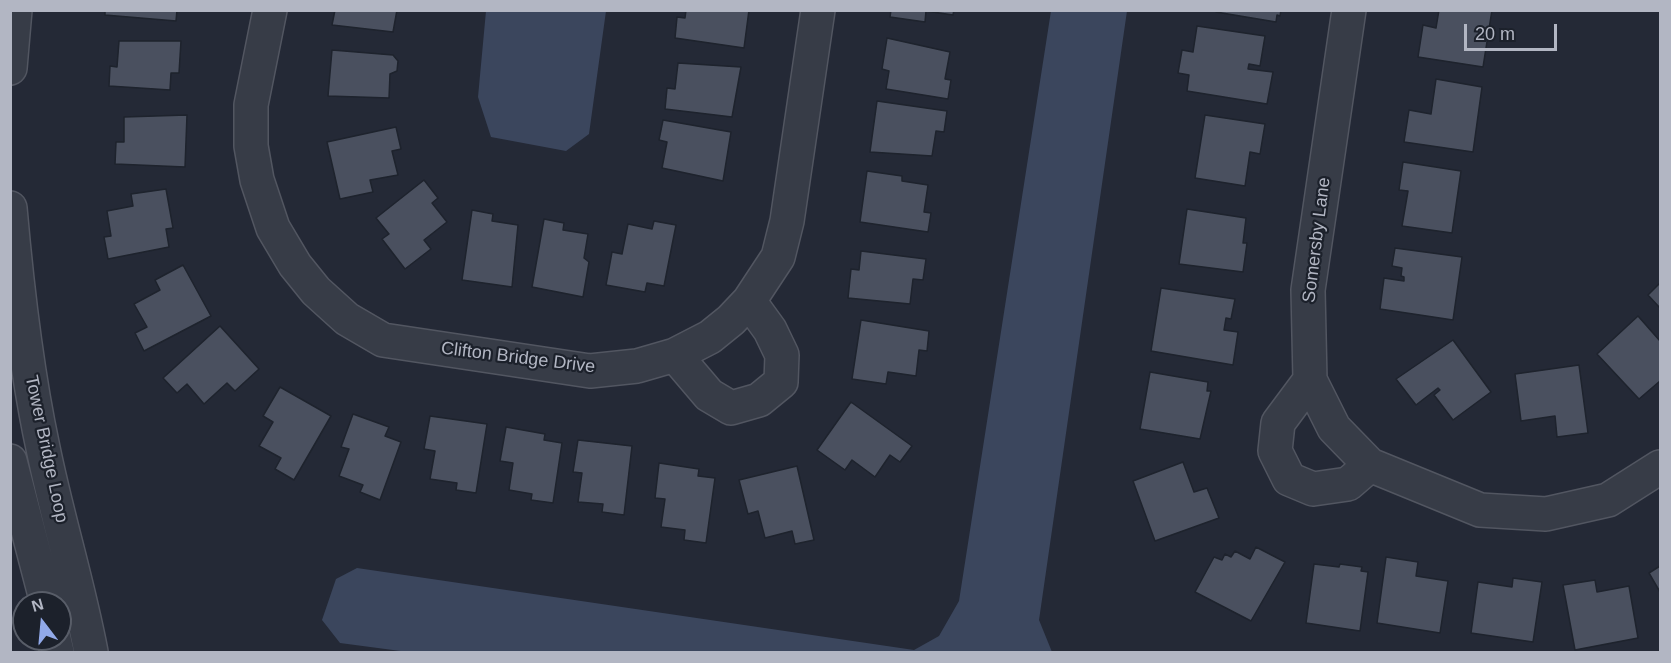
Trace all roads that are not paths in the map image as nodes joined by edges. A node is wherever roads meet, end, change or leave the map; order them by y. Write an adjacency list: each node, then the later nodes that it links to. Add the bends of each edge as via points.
1 (15, 10): 5 (street)
2 (270, 10): 8 (street, Clifton Bridge Drive, via 251,105 251,146 257,180 273,228 295,265 347,319 383,340 590,371 637,366)
3 (818, 10): 7 (street, Clifton Bridge Drive, via 788,221 778,257)
4 (1349, 10): 9 (street, Somersby Lane, via 1308,290)
5 (10, 68)
6 (10, 208): 14 (street, Tower Bridge Loop, via 31,387)
7 (749, 301): 8 (street, Clifton Bridge Drive, via 710,337); 8 (street, via 770,330 782,356 781,382 759,400 731,408 709,394)
8 (675, 355)
9 (1310, 380): 11 (street, Somersby Lane, via 1334,428); 11 (street, via 1278,423 1275,450 1289,479 1313,489 1348,483)
10 (10, 461): 13 (street, Tower Bridge Loop)
11 (1370, 465): 12 (street, Somersby Lane, via 1480,510 1546,514 1608,500)
12 (1660, 467)
13 (43, 591)
14 (91, 652)

